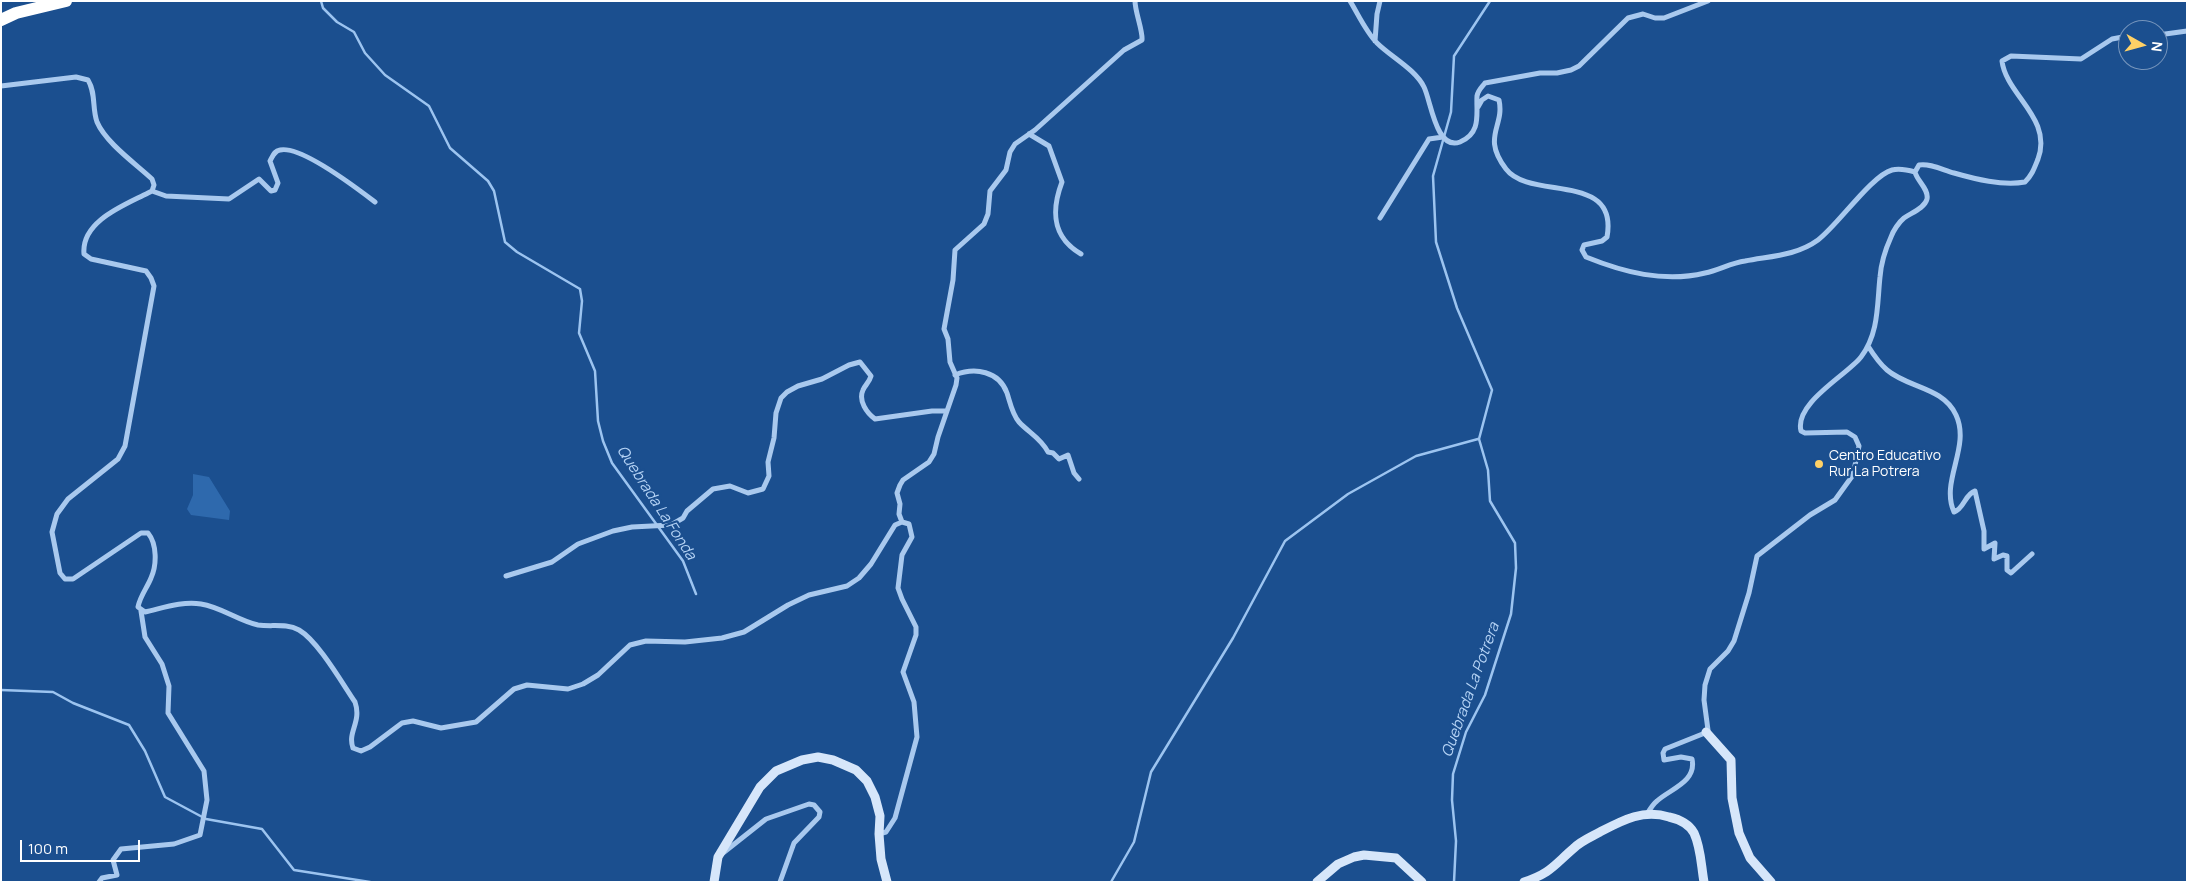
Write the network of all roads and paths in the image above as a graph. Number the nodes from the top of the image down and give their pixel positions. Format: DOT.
graph roads {
  1 [pos="66,1"];
  2 [pos="1135,1"];
  3 [pos="1350,1"];
  4 [pos="1380,1"];
  5 [pos="1708,1"];
  6 [pos="1,20"];
  7 [pos="2187,31"];
  8 [pos="2168,34"];
  9 [pos="2118,38"];
  10 [pos="1375,42"];
  11 [pos="1,86"];
  12 [pos="1478,107"];
  13 [pos="1029,134"];
  14 [pos="1443,137"];
  15 [pos="1915,172"];
  16 [pos="152,190"];
  17 [pos="375,202"];
  18 [pos="1380,218"];
  19 [pos="1081,254"];
  20 [pos="1868,346"];
  21 [pos="955,375"];
  22 [pos="947,411"];
  23 [pos="1079,478"];
  24 [pos="902,522"];
  25 [pos="2032,554"];
  26 [pos="506,576"];
  27 [pos="141,611"];
  28 [pos="1706,732"];
  29 [pos="1647,814"];
  30 [pos="878,834"];
  31 [pos="718,857"];
  32 [pos="99,882"];
  33 [pos="714,882"];
  34 [pos="780,882"];
  35 [pos="888,882"];
  36 [pos="1317,882"];
  37 [pos="1422,882"];
  38 [pos="1524,882"];
  39 [pos="1704,882"];
  40 [pos="1771,882"];
  1 -- 6 [label="highway"];
  2 -- 13 [label="street"];
  3 -- 10 [label="street"];
  4 -- 10 [label="street"];
  5 -- 12 [label="street"];
  7 -- 8 [label="street"];
  9 -- 15 [label="street"];
  10 -- 14 [label="street"];
  11 -- 16 [label="street"];
  12 -- 14 [label="street"];
  12 -- 15 [label="street"];
  13 -- 19 [label="street"];
  13 -- 21 [label="street"];
  14 -- 18 [label="street"];
  15 -- 20 [label="street"];
  16 -- 17 [label="street"];
  16 -- 27 [label="street"];
  20 -- 25 [label="street"];
  20 -- 28 [label="street"];
  21 -- 22 [label="street"];
  21 -- 23 [label="street"];
  22 -- 24 [label="street"];
  22 -- 26 [label="street"];
  24 -- 27 [label="street"];
  24 -- 30 [label="street"];
  27 -- 32 [label="street"];
  28 -- 29 [label="street"];
  28 -- 40 [label="main road"];
  29 -- 38 [label="main road"];
  29 -- 39 [label="main road"];
  30 -- 31 [label="main road"];
  30 -- 35 [label="main road"];
  31 -- 33 [label="main road"];
  31 -- 34 [label="street"];
  36 -- 37 [label="main road"];
}
